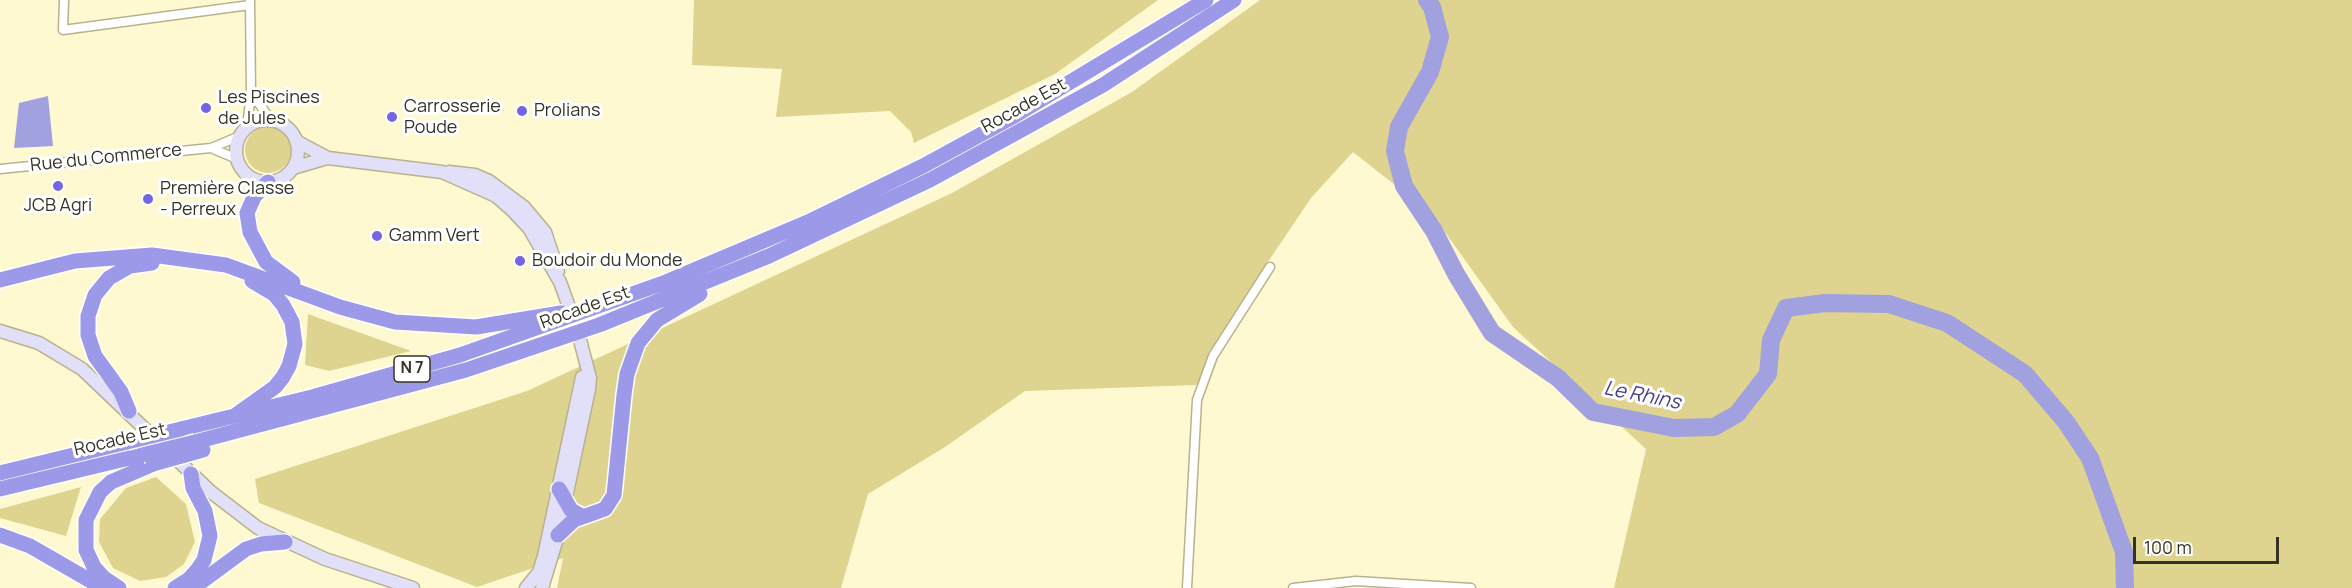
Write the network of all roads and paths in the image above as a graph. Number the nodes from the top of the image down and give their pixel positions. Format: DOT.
graph roads {
  1 [pos="64,0"];
  2 [pos="1206,0"];
  3 [pos="1234,0"];
  4 [pos="250,3"];
  5 [pos="251,93"];
  6 [pos="271,120"];
  7 [pos="243,132"];
  8 [pos="296,141"];
  9 [pos="211,147"];
  10 [pos="328,158"];
  11 [pos="237,159"];
  12 [pos="293,168"];
  13 [pos="0,169"];
  14 [pos="268,182"];
  15 [pos="769,256"];
  16 [pos="1270,267"];
  17 [pos="0,280"];
  18 [pos="308,296"];
  19 [pos="568,304"];
  20 [pos="588,312"];
  21 [pos="0,330"];
  22 [pos="580,340"];
  23 [pos="585,365"];
  24 [pos="129,411"];
  25 [pos="234,417"];
  26 [pos="148,460"];
  27 [pos="0,473"];
  28 [pos="191,474"];
  29 [pos="0,489"];
  30 [pos="559,489"];
  31 [pos="565,503"];
  32 [pos="582,516"];
  33 [pos="0,535"];
  34 [pos="558,535"];
  35 [pos="285,542"];
  36 [pos="103,588"];
  37 [pos="119,588"];
  38 [pos="175,588"];
  39 [pos="194,588"];
  40 [pos="413,588"];
  41 [pos="526,588"];
  42 [pos="542,588"];
  43 [pos="1187,588"];
  44 [pos="1293,588"];
  45 [pos="1471,588"];
  1 -- 4 [label="street"];
  2 -- 20 [label="highway, Rocade Est"];
  3 -- 15 [label="highway, Rocade Est"];
  4 -- 5 [label="street"];
  5 -- 6 [label="street"];
  5 -- 7 [label="street"];
  6 -- 7 [label="street"];
  6 -- 8 [label="street"];
  7 -- 9 [label="street, Rue du Commerce"];
  7 -- 11 [label="street"];
  8 -- 10 [label="street"];
  8 -- 12 [label="street"];
  9 -- 11 [label="street"];
  9 -- 13 [label="street, Rue du Commerce"];
  10 -- 12 [label="street"];
  10 -- 19 [label="street"];
  11 -- 14 [label="street"];
  12 -- 14 [label="street"];
  14 -- 18 [label="highway"];
  15 -- 26 [label="highway, Rocade Est, bridge"];
  15 -- 32 [label="highway"];
  16 -- 43 [label="street"];
  17 -- 18 [label="highway"];
  18 -- 20 [label="highway"];
  20 -- 25 [label="highway, Rocade Est / N 7"];
  21 -- 24 [label="street"];
  22 -- 23 [label="street"];
  23 -- 30 [label="street"];
  23 -- 31 [label="street"];
  24 -- 25 [label="highway"];
  24 -- 28 [label="street"];
  25 -- 27 [label="highway, Rocade Est / N 7, bridge"];
  26 -- 29 [label="highway, Rocade Est"];
  26 -- 37 [label="highway"];
  28 -- 35 [label="street"];
  28 -- 38 [label="highway"];
  30 -- 31 [label="highway"];
  30 -- 41 [label="street"];
  31 -- 32 [label="highway"];
  31 -- 34 [label="street"];
  32 -- 34 [label="highway"];
  33 -- 36 [label="highway"];
  34 -- 42 [label="street"];
  35 -- 39 [label="highway"];
  35 -- 40 [label="street"];
  44 -- 45 [label="street"];
}
